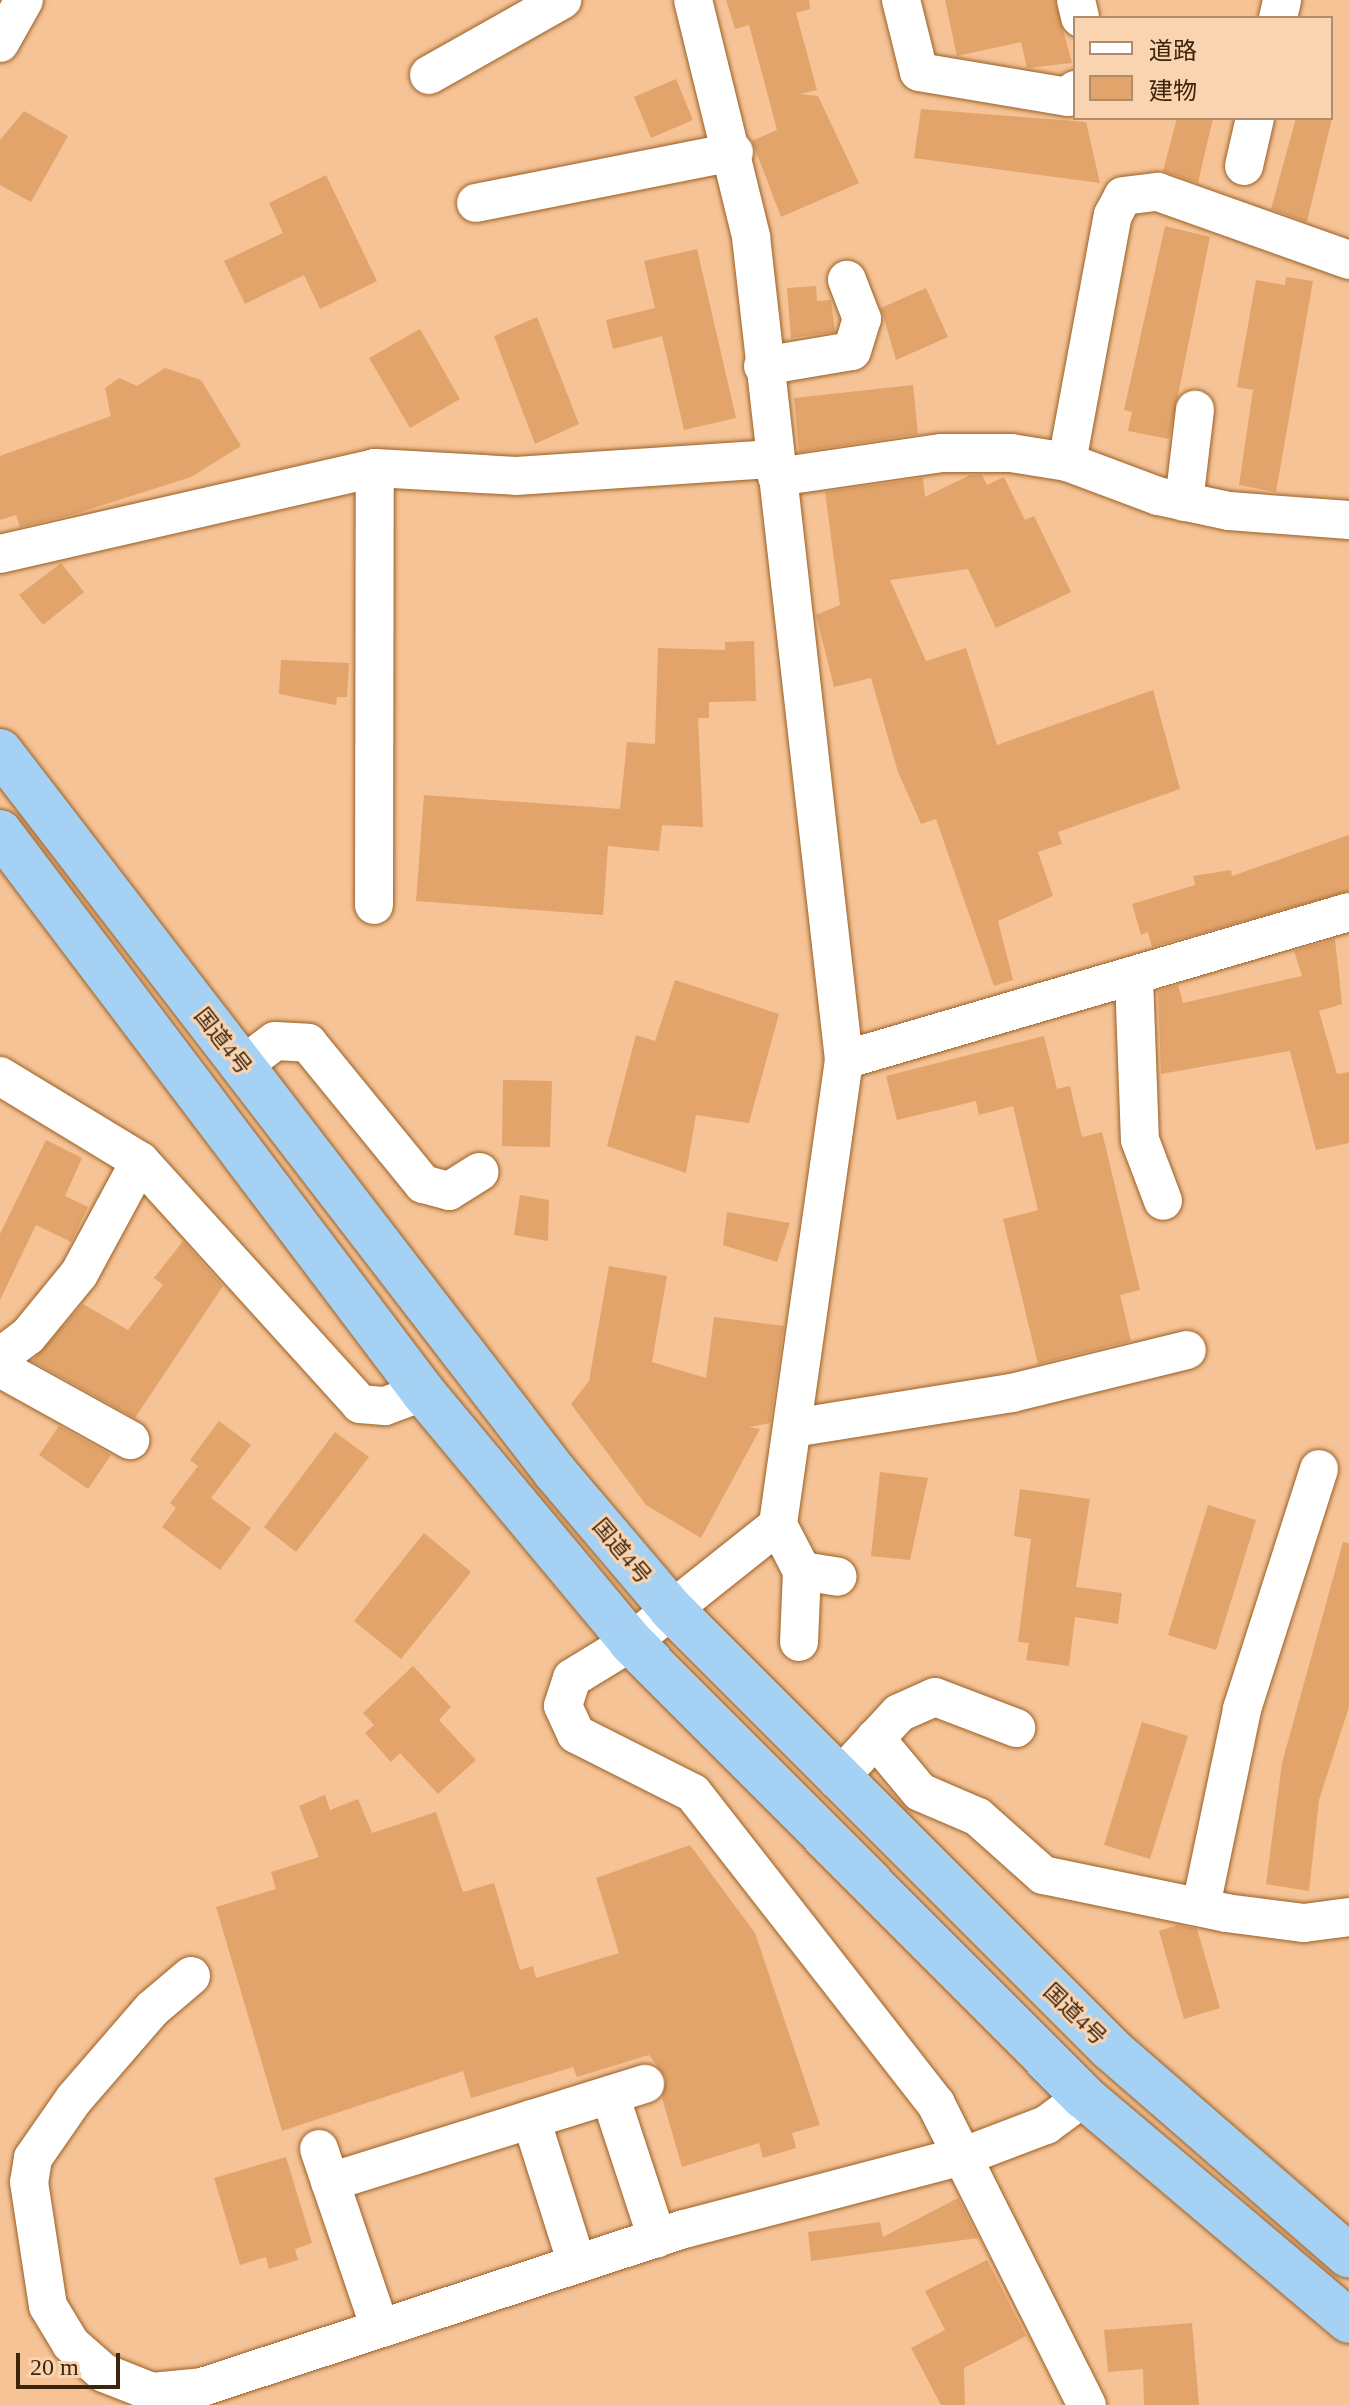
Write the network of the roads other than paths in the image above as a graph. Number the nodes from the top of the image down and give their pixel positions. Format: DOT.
graph roads {
  1 [pos="24,0"];
  2 [pos="562,0"];
  3 [pos="693,0"];
  4 [pos="901,0"];
  5 [pos="0,43"];
  6 [pos="429,75"];
  7 [pos="1073,92"];
  8 [pos="1255,120"];
  9 [pos="734,152"];
  10 [pos="1244,166"];
  11 [pos="476,203"];
  12 [pos="1345,248"];
  13 [pos="847,280"];
  14 [pos="763,366"];
  15 [pos="1195,410"];
  16 [pos="1067,462"];
  17 [pos="375,468"];
  18 [pos="775,468"];
  19 [pos="1184,502"];
  20 [pos="1349,520"];
  21 [pos="0,554"];
  22 [pos="0,751"];
  23 [pos="0,832"];
  24 [pos="374,905"];
  25 [pos="1349,912"];
  26 [pos="1134,978"];
  27 [pos="844,1060"];
  28 [pos="242,1066"];
  29 [pos="0,1076"];
  30 [pos="140,1161"];
  31 [pos="480,1172"];
  32 [pos="1163,1201"];
  33 [pos="1187,1350"];
  34 [pos="0,1357"];
  35 [pos="0,1368"];
  36 [pos="423,1392"];
  37 [pos="793,1428"];
  38 [pos="130,1440"];
  39 [pos="1319,1469"];
  40 [pos="778,1525"];
  41 [pos="671,1609"];
  42 [pos="631,1642"];
  43 [pos="799,1642"];
  44 [pos="1016,1728"];
  45 [pos="875,1738"];
  46 [pos="837,1780"];
  47 [pos="1201,1906"];
  48 [pos="1349,1917"];
  49 [pos="191,1976"];
  50 [pos="1084,2097"];
  51 [pos="531,2119"];
  52 [pos="967,2155"];
  53 [pos="657,2238"];
  54 [pos="1349,2256"];
  55 [pos="577,2264"];
  56 [pos="1349,2321"];
  57 [pos="380,2328"];
  58 [pos="1087,2405"];
  1 -- 5 [label="street"];
  2 -- 6 [label="street"];
  3 -- 9 [label="street"];
  4 -- 7 [label="street"];
  8 -- 10 [label="street"];
  9 -- 11 [label="street"];
  9 -- 14 [label="street"];
  12 -- 16 [label="street"];
  13 -- 14 [label="street"];
  14 -- 18 [label="street"];
  15 -- 19 [label="street"];
  16 -- 18 [label="street"];
  16 -- 19 [label="street"];
  17 -- 18 [label="street"];
  17 -- 21 [label="street"];
  17 -- 24 [label="street"];
  18 -- 27 [label="street"];
  19 -- 20 [label="street"];
  22 -- 28 [label="highway, 国道4号"];
  23 -- 36 [label="highway"];
  25 -- 26 [label="street"];
  26 -- 27 [label="street"];
  26 -- 32 [label="street"];
  27 -- 37 [label="street"];
  28 -- 31 [label="street"];
  28 -- 41 [label="highway, 国道4号"];
  29 -- 30 [label="street"];
  30 -- 34 [label="street"];
  30 -- 36 [label="street"];
  33 -- 37 [label="street"];
  35 -- 38 [label="street"];
  36 -- 42 [label="highway"];
  37 -- 40 [label="street"];
  39 -- 47 [label="street"];
  40 -- 41 [label="street"];
  40 -- 43 [label="street"];
  41 -- 42 [label="street"];
  41 -- 46 [label="highway, 国道4号"];
  42 -- 50 [label="highway"];
  42 -- 52 [label="street"];
  44 -- 45 [label="street"];
  45 -- 46 [label="street"];
  45 -- 47 [label="street"];
  46 -- 54 [label="highway, 国道4号"];
  47 -- 48 [label="street"];
  49 -- 57 [label="street"];
  50 -- 52 [label="street"];
  50 -- 56 [label="highway"];
  51 -- 53 [label="street"];
  51 -- 55 [label="street"];
  51 -- 57 [label="street"];
  52 -- 53 [label="street"];
  52 -- 58 [label="street"];
  53 -- 55 [label="street"];
  55 -- 57 [label="street"];
}
